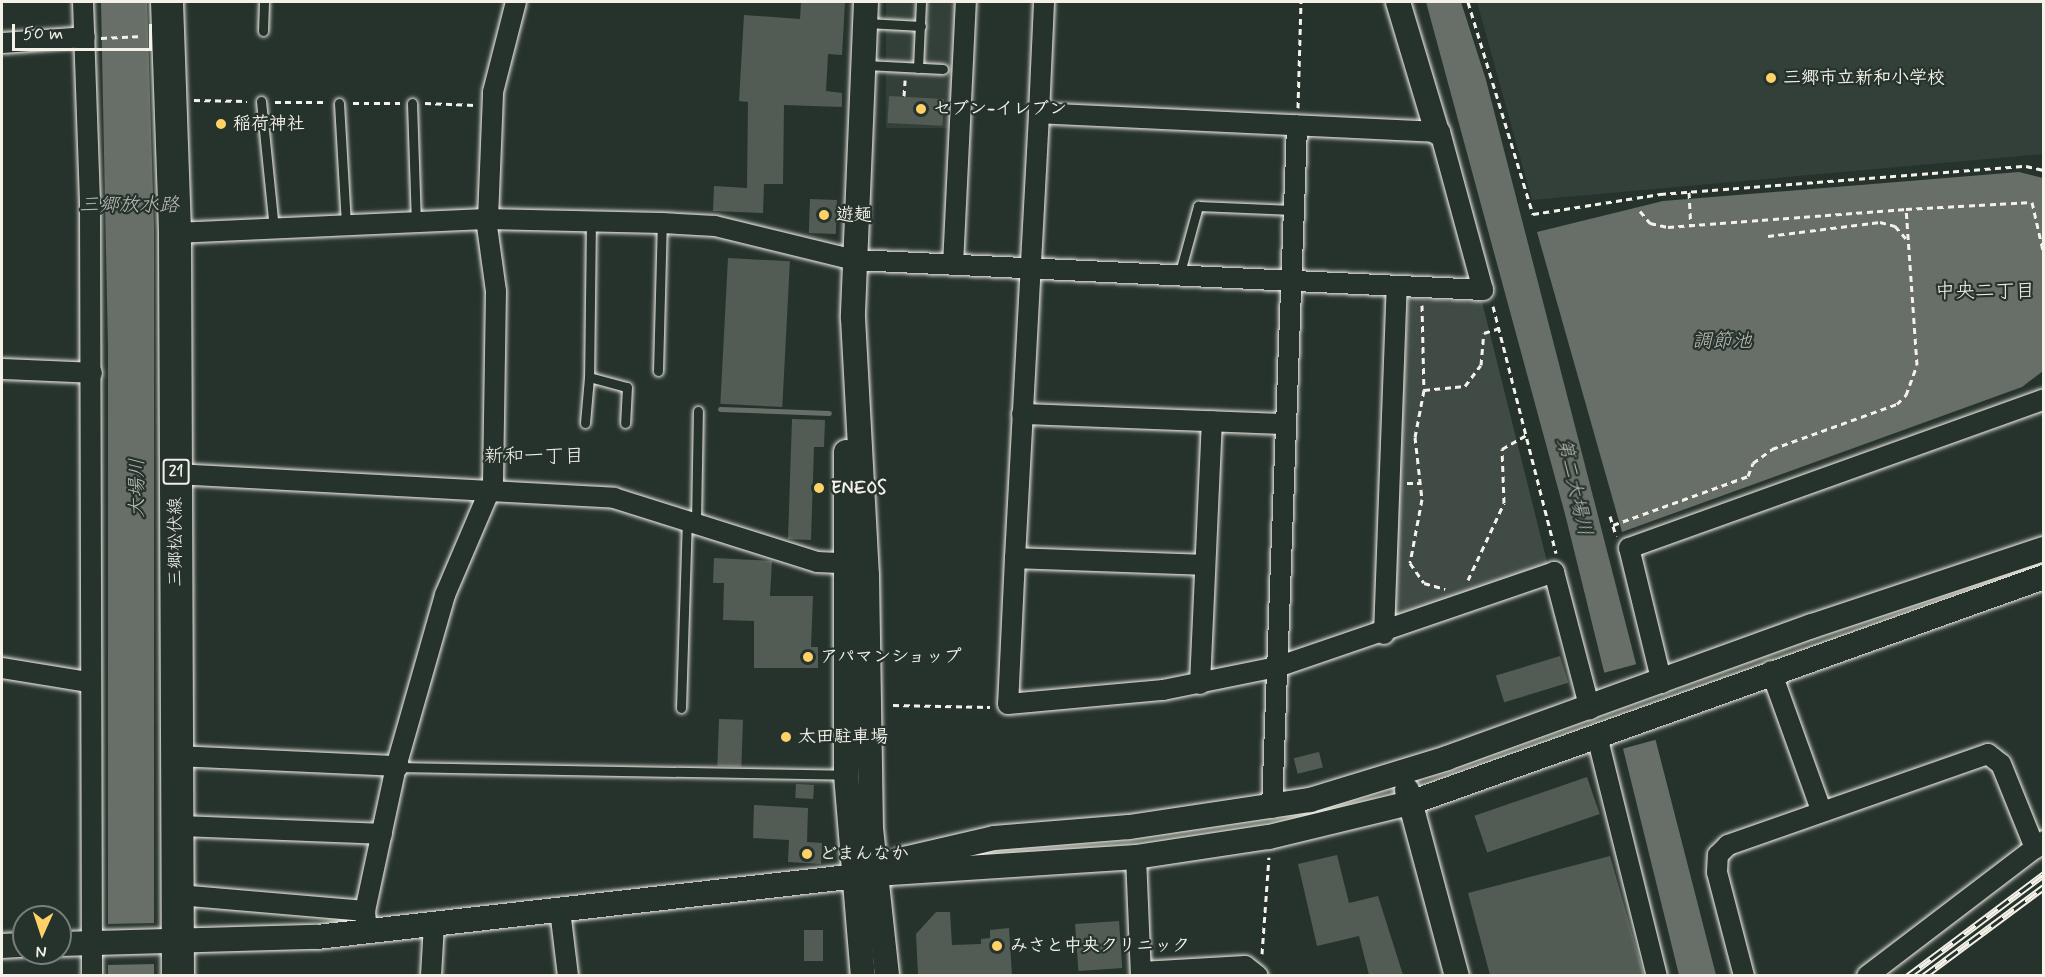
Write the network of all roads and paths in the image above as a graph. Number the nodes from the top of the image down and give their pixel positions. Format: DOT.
graph roads {
  1 [pos="83,2"];
  2 [pos="167,2"];
  3 [pos="264,2"];
  4 [pos="516,2"];
  5 [pos="921,2"];
  6 [pos="966,2"];
  7 [pos="1044,2"];
  8 [pos="1301,2"];
  9 [pos="1398,2"];
  10 [pos="1468,2"];
  11 [pos="865,12"];
  12 [pos="921,26"];
  13 [pos="263,31"];
  14 [pos="154,36"];
  15 [pos="88,38"];
  16 [pos="2,43"];
  17 [pos="863,65"];
  18 [pos="918,68"];
  19 [pos="943,69"];
  20 [pos="261,102"];
  21 [pos="339,102"];
  22 [pos="412,103"];
  23 [pos="1039,113"];
  24 [pos="1297,125"];
  25 [pos="1437,132"];
  26 [pos="2043,170"];
  27 [pos="1689,192"];
  28 [pos="1906,209"];
  29 [pos="1293,210"];
  30 [pos="1640,211"];
  31 [pos="487,219"];
  32 [pos="591,220"];
  33 [pos="2041,220"];
  34 [pos="416,222"];
  35 [pos="662,223"];
  36 [pos="346,225"];
  37 [pos="1691,225"];
  38 [pos="274,228"];
  39 [pos="175,233"];
  40 [pos="1768,236"];
  41 [pos="1908,245"];
  42 [pos="2043,255"];
  43 [pos="855,260"];
  44 [pos="953,265"];
  45 [pos="1028,269"];
  46 [pos="1179,276"];
  47 [pos="1290,281"];
  48 [pos="1397,286"];
  49 [pos="1483,290"];
  50 [pos="1499,328"];
  51 [pos="2,369"];
  52 [pos="658,372"];
  53 [pos="92,373"];
  54 [pos="589,377"];
  55 [pos="1424,390"];
  56 [pos="2043,399"];
  57 [pos="698,411"];
  58 [pos="1022,414"];
  59 [pos="1212,421"];
  60 [pos="585,423"];
  61 [pos="625,423"];
  62 [pos="1285,424"];
  63 [pos="1526,435"];
  64 [pos="176,474"];
  65 [pos="491,492"];
  66 [pos="691,520"];
  67 [pos="1613,525"];
  68 [pos="2043,549"];
  69 [pos="1015,558"];
  70 [pos="856,564"];
  71 [pos="1205,565"];
  72 [pos="1554,572"];
  73 [pos="2043,577"];
  74 [pos="1464,583"];
  75 [pos="1458,586"];
  76 [pos="1384,634"];
  77 [pos="1277,667"];
  78 [pos="2,668"];
  79 [pos="1771,671"];
  80 [pos="88,682"];
  81 [pos="1200,684"];
  82 [pos="1658,685"];
  83 [pos="1008,704"];
  84 [pos="893,705"];
  85 [pos="681,708"];
  86 [pos="1594,708"];
  87 [pos="1601,734"];
  88 [pos="176,756"];
  89 [pos="398,766"];
  90 [pos="1402,773"];
  91 [pos="846,776"];
  92 [pos="1410,804"];
  93 [pos="1272,808"];
  94 [pos="1821,810"];
  95 [pos="178,826"];
  96 [pos="382,834"];
  97 [pos="2039,845"];
  98 [pos="1269,856"];
  99 [pos="1136,857"];
  100 [pos="875,873"];
  101 [pos="851,876"];
  102 [pos="190,897"];
  103 [pos="560,910"];
  104 [pos="366,921"];
  105 [pos="434,924"];
  106 [pos="171,943"];
  107 [pos="72,944"];
  108 [pos="96,944"];
  109 [pos="1260,969"];
  110 [pos="1141,974"];
  111 [pos="92,975"];
  112 [pos="178,975"];
  113 [pos="431,975"];
  114 [pos="568,975"];
  115 [pos="864,975"];
  116 [pos="887,975"];
  117 [pos="1457,975"];
  118 [pos="1657,975"];
  119 [pos="1744,975"];
  120 [pos="1867,975"];
  1 -- 15 [label="street"];
  2 -- 39 [label="main road, 三郷松伏線 / 21"];
  3 -- 13 [label="lane"];
  4 -- 31 [label="street"];
  5 -- 12 [label="lane"];
  6 -- 44 [label="street"];
  7 -- 23 [label="street"];
  8 -- 24 [label="path"];
  9 -- 25 [label="street"];
  10 -- 27 [label="path"];
  11 -- 12 [label="lane"];
  11 -- 17 [label="street"];
  12 -- 18 [label="lane"];
  14 -- 15 [label="path"];
  15 -- 16 [label="street"];
  15 -- 53 [label="street"];
  17 -- 18 [label="lane"];
  17 -- 43 [label="street"];
  18 -- 19 [label="lane"];
  20 -- 38 [label="lane"];
  21 -- 36 [label="lane"];
  22 -- 34 [label="lane"];
  23 -- 24 [label="street"];
  23 -- 45 [label="street"];
  24 -- 25 [label="street"];
  24 -- 29 [label="street"];
  25 -- 49 [label="street"];
  26 -- 27 [label="path"];
  27 -- 37 [label="path"];
  28 -- 33 [label="path"];
  28 -- 37 [label="path"];
  28 -- 41 [label="path"];
  29 -- 46 [label="lane"];
  29 -- 47 [label="street"];
  30 -- 37 [label="path"];
  31 -- 32 [label="street"];
  31 -- 34 [label="street"];
  31 -- 65 [label="street"];
  32 -- 35 [label="street"];
  32 -- 54 [label="lane"];
  33 -- 42 [label="path"];
  34 -- 36 [label="street"];
  35 -- 43 [label="street"];
  35 -- 52 [label="lane"];
  36 -- 38 [label="street"];
  38 -- 39 [label="street"];
  39 -- 64 [label="main road, 三郷松伏線 / 21"];
  40 -- 41 [label="path"];
  41 -- 67 [label="path"];
  43 -- 44 [label="street"];
  43 -- 70 [label="street"];
  44 -- 45 [label="street"];
  45 -- 46 [label="street"];
  45 -- 58 [label="street"];
  46 -- 47 [label="street"];
  47 -- 48 [label="street"];
  47 -- 62 [label="street"];
  48 -- 49 [label="street"];
  48 -- 55 [label="path"];
  48 -- 76 [label="street"];
  49 -- 50 [label="path"];
  50 -- 55 [label="path"];
  50 -- 63 [label="path"];
  51 -- 53 [label="street"];
  53 -- 80 [label="street"];
  54 -- 60 [label="lane"];
  54 -- 61 [label="lane"];
  55 -- 75 [label="path"];
  56 -- 82 [label="street"];
  57 -- 66 [label="lane"];
  58 -- 59 [label="street"];
  58 -- 69 [label="street"];
  59 -- 62 [label="street"];
  59 -- 71 [label="street"];
  62 -- 77 [label="street"];
  63 -- 72 [label="path"];
  63 -- 74 [label="path"];
  64 -- 65 [label="street"];
  64 -- 88 [label="main road, 三郷松伏線 / 21"];
  65 -- 66 [label="street"];
  65 -- 89 [label="street"];
  66 -- 70 [label="street"];
  66 -- 85 [label="lane"];
  68 -- 82 [label="street"];
  69 -- 71 [label="street"];
  69 -- 83 [label="street"];
  70 -- 91 [label="street"];
  70 -- 100 [label="street"];
  71 -- 81 [label="street"];
  72 -- 76 [label="street"];
  72 -- 86 [label="street"];
  73 -- 79 [label="street"];
  76 -- 77 [label="street"];
  77 -- 81 [label="street"];
  77 -- 93 [label="street"];
  78 -- 80 [label="street"];
  79 -- 87 [label="street"];
  79 -- 94 [label="street"];
  80 -- 108 [label="street"];
  81 -- 83 [label="street"];
  82 -- 86 [label="street"];
  83 -- 84 [label="path"];
  86 -- 90 [label="street"];
  87 -- 92 [label="street"];
  87 -- 118 [label="street"];
  88 -- 89 [label="street"];
  88 -- 95 [label="main road, 三郷松伏線 / 21"];
  89 -- 91 [label="lane"];
  89 -- 96 [label="street"];
  90 -- 92 [label="street"];
  90 -- 93 [label="street"];
  91 -- 101 [label="street"];
  92 -- 99 [label="street"];
  92 -- 117 [label="street"];
  93 -- 100 [label="street"];
  94 -- 97 [label="street"];
  94 -- 119 [label="street"];
  95 -- 96 [label="street"];
  95 -- 106 [label="main road, 三郷松伏線 / 21"];
  96 -- 104 [label="street"];
  97 -- 120 [label="street"];
  98 -- 109 [label="path"];
  99 -- 100 [label="street"];
  99 -- 110 [label="street"];
  100 -- 101 [label="street"];
  100 -- 116 [label="street"];
  101 -- 103 [label="street"];
  101 -- 115 [label="street"];
  102 -- 104 [label="street"];
  103 -- 105 [label="street"];
  103 -- 114 [label="street"];
  104 -- 105 [label="street"];
  104 -- 106 [label="street"];
  105 -- 113 [label="street"];
  106 -- 108 [label="street"];
  106 -- 112 [label="main road, 三郷松伏線 / 21"];
  107 -- 108 [label="street"];
  108 -- 111 [label="street"];
  109 -- 110 [label="street"];
}
